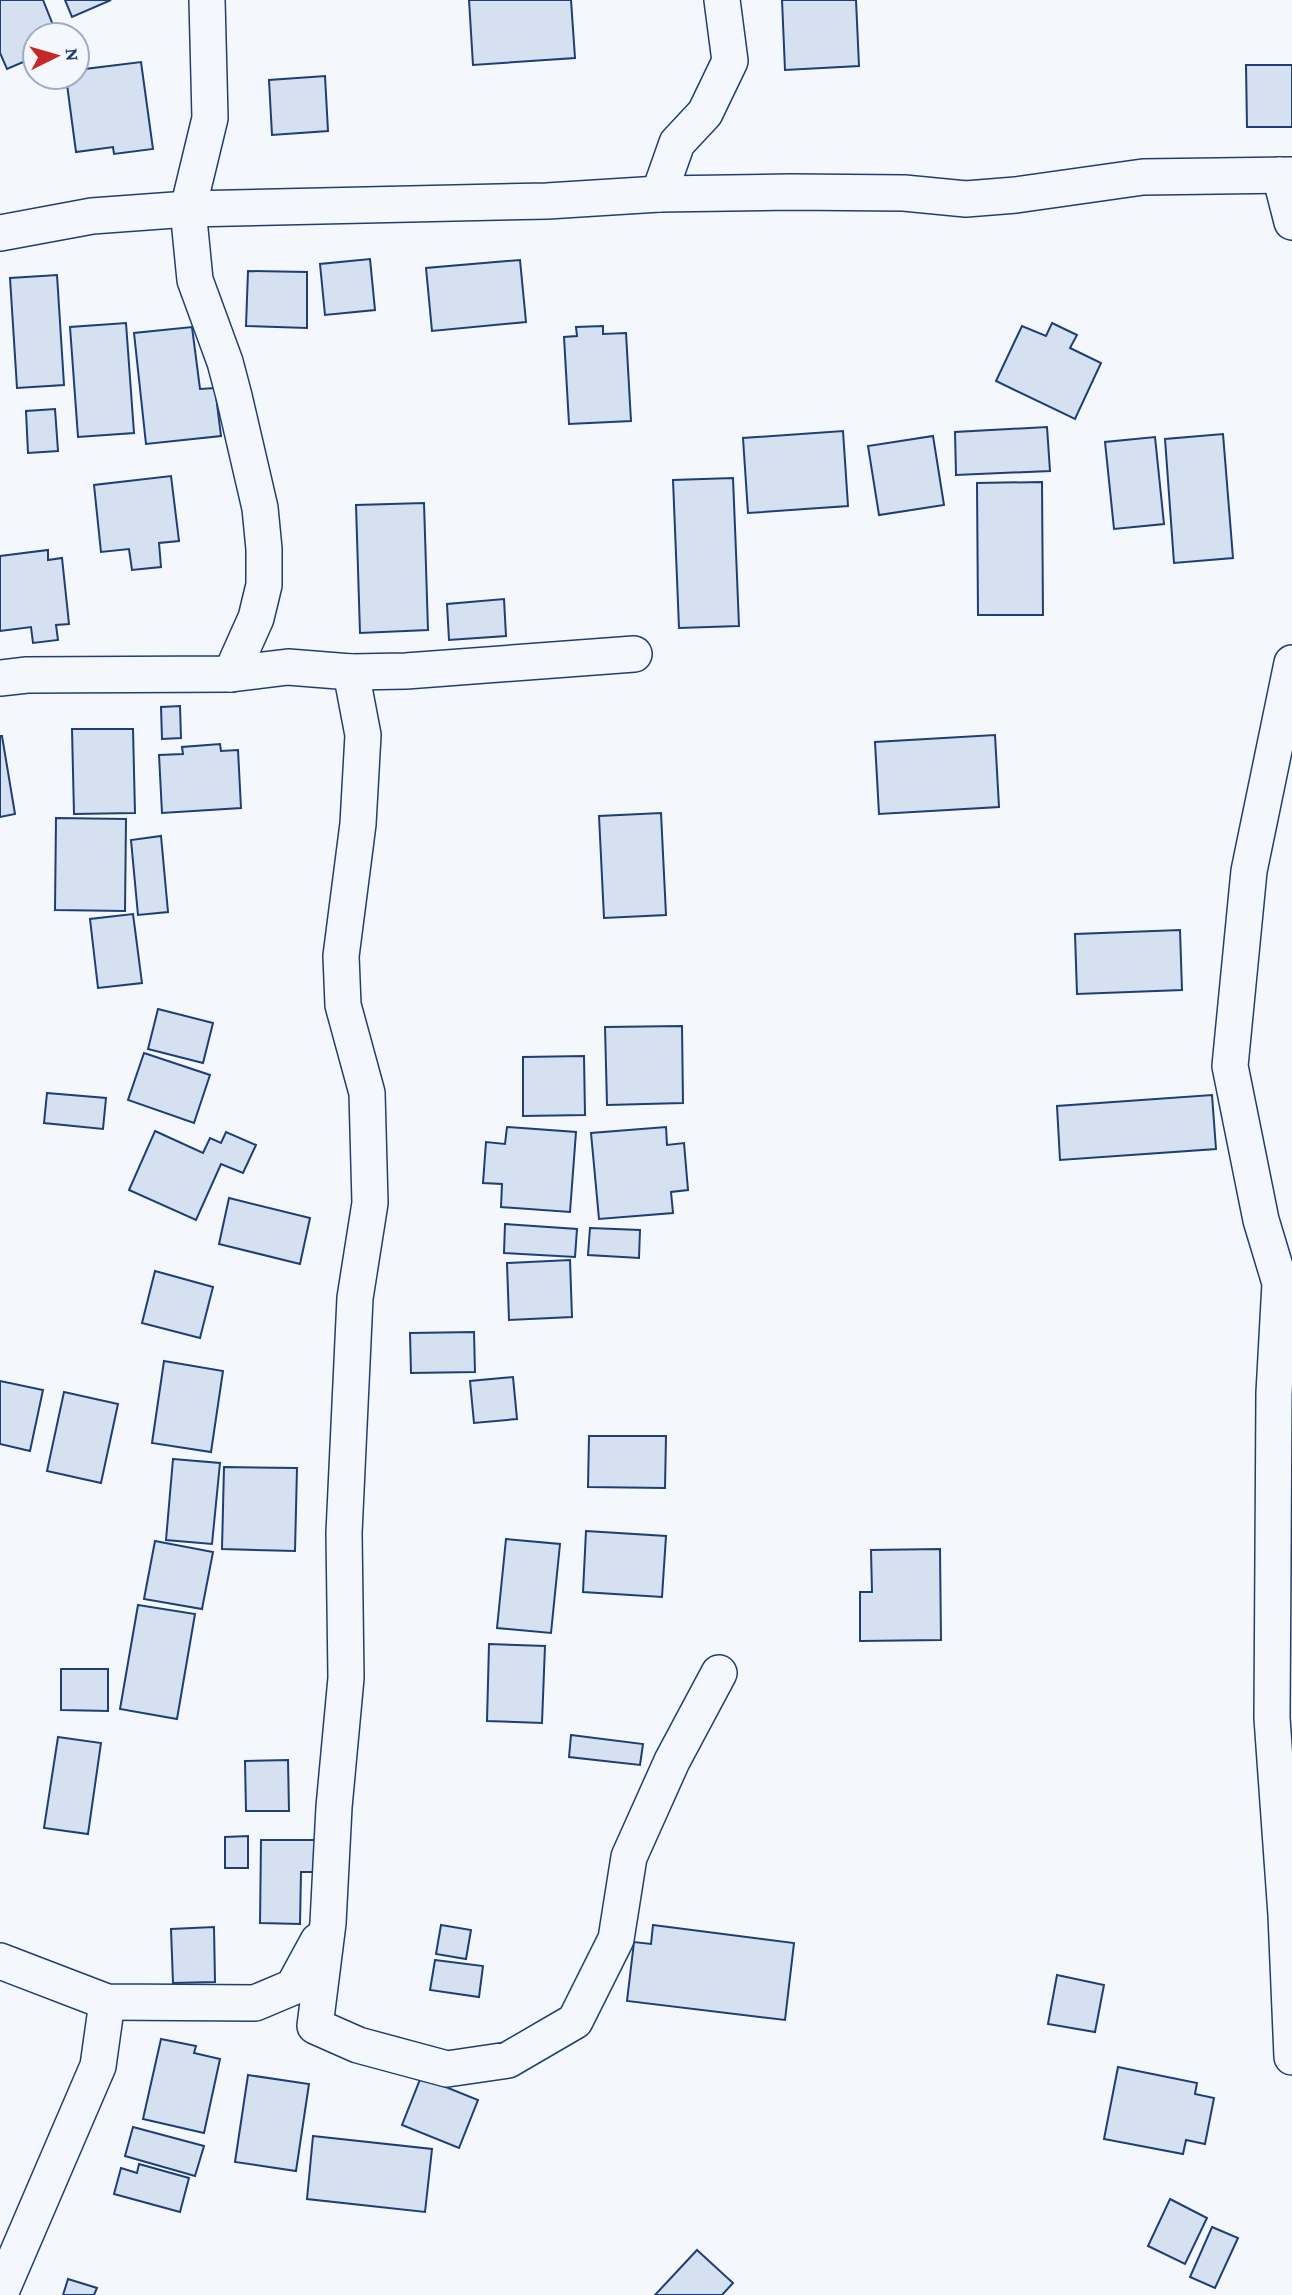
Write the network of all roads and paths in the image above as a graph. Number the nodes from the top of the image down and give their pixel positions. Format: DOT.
graph roads {
  1 [pos="207,0"];
  2 [pos="722,0"];
  3 [pos="1286,175"];
  4 [pos="659,194"];
  5 [pos="188,209"];
  6 [pos="1292,222"];
  7 [pos="0,233"];
  8 [pos="634,654"];
  9 [pos="1292,663"];
  10 [pos="351,672"];
  11 [pos="231,674"];
  12 [pos="0,678"];
  13 [pos="719,1673"];
  14 [pos="328,1923"];
  15 [pos="0,1961"];
  16 [pos="107,2002"];
  17 [pos="1292,2057"];
  18 [pos="0,2294"];
  1 -- 5 [label="street"];
  2 -- 4 [label="street"];
  3 -- 4 [label="street"];
  3 -- 6 [label="street"];
  4 -- 5 [label="street"];
  5 -- 7 [label="street"];
  5 -- 11 [label="street"];
  8 -- 10 [label="street"];
  9 -- 17 [label="street"];
  10 -- 11 [label="street"];
  10 -- 14 [label="street"];
  11 -- 12 [label="street"];
  13 -- 14 [label="street"];
  14 -- 16 [label="street"];
  15 -- 16 [label="street"];
  16 -- 18 [label="street"];
}
